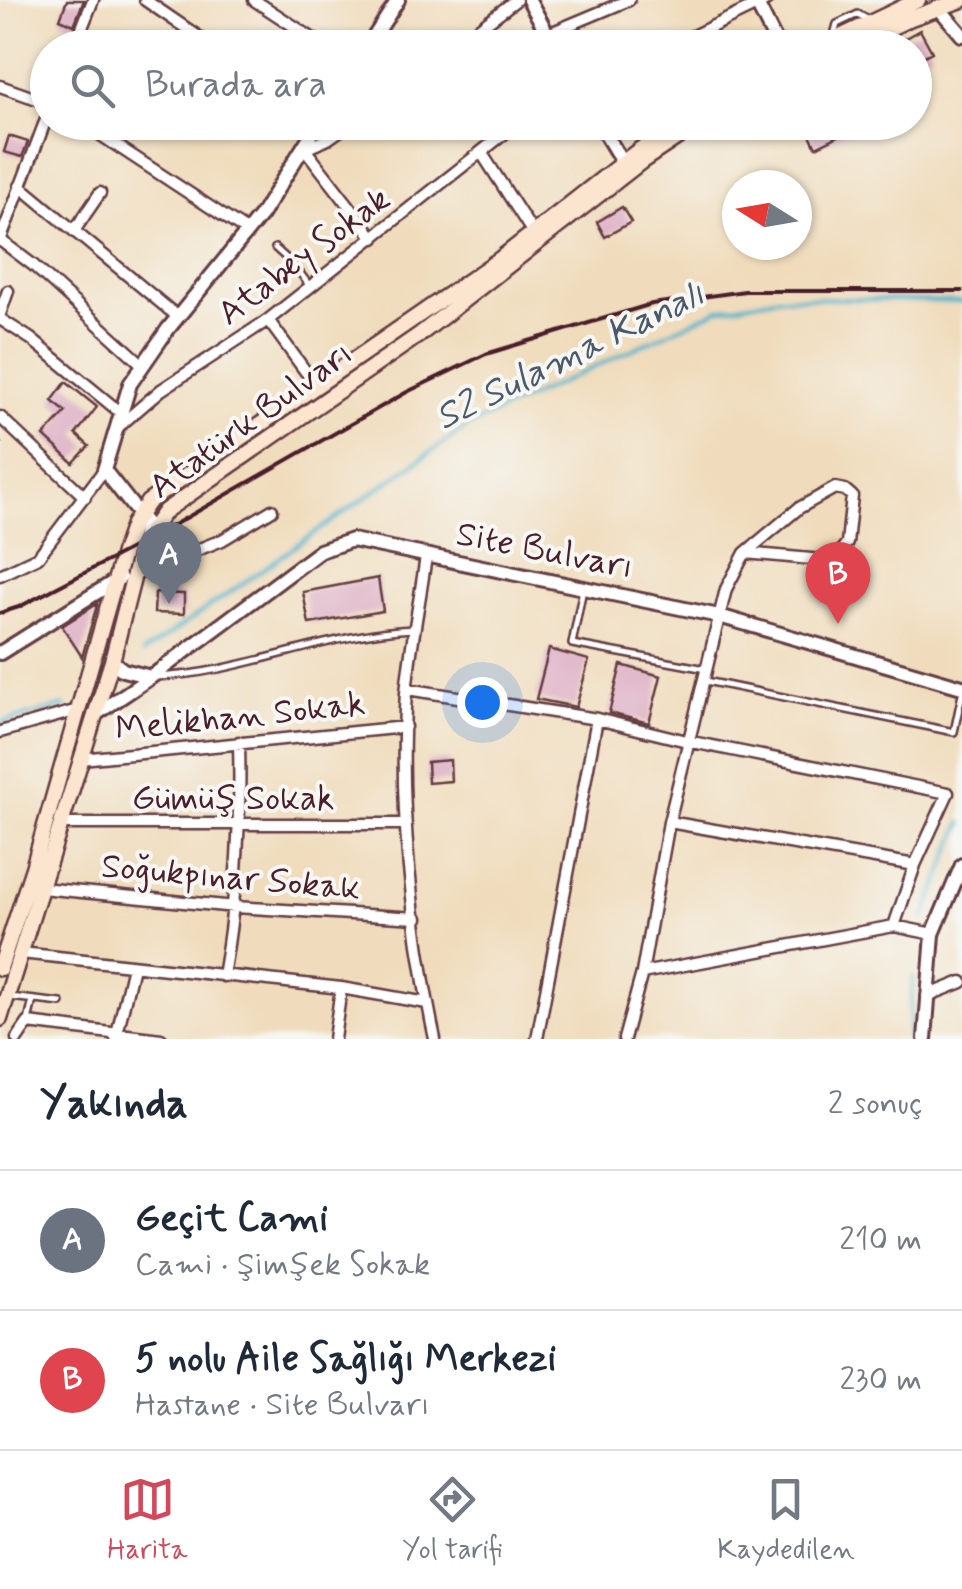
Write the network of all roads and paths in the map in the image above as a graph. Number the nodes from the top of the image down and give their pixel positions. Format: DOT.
graph roads {
  1 [pos="93,0"];
  2 [pos="145,0"];
  3 [pos="254,0"];
  4 [pos="398,0"];
  5 [pos="516,0"];
  6 [pos="528,0"];
  7 [pos="629,0"];
  8 [pos="918,0"];
  9 [pos="962,0"];
  10 [pos="760,2"];
  11 [pos="936,4"];
  12 [pos="81,30"];
  13 [pos="189,30"];
  14 [pos="300,30"];
  15 [pos="379,30"];
  16 [pos="477,30"];
  17 [pos="546,30"];
  18 [pos="573,30"];
  19 [pos="704,30"];
  20 [pos="772,30"];
  21 [pos="855,30"];
  22 [pos="885,30"];
  23 [pos="962,35"];
  24 [pos="0,86"];
  25 [pos="30,97"];
  26 [pos="38,140"];
  27 [pos="110,140"];
  28 [pos="309,140"];
  29 [pos="325,140"];
  30 [pos="497,140"];
  31 [pos="609,140"];
  32 [pos="660,140"];
  33 [pos="670,140"];
  34 [pos="305,148"];
  35 [pos="481,152"];
  36 [pos="626,167"];
  37 [pos="20,186"];
  38 [pos="100,193"];
  39 [pos="74,230"];
  40 [pos="248,232"];
  41 [pos="533,234"];
  42 [pos="374,238"];
  43 [pos="0,241"];
  44 [pos="275,248"];
  45 [pos="310,287"];
  46 [pos="8,291"];
  47 [pos="178,316"];
  48 [pos="0,317"];
  49 [pos="268,320"];
  50 [pos="143,366"];
  51 [pos="306,372"];
  52 [pos="122,413"];
  53 [pos="0,417"];
  54 [pos="116,429"];
  55 [pos="104,470"];
  56 [pos="84,497"];
  57 [pos="272,510"];
  58 [pos="139,514"];
  59 [pos="142,543"];
  60 [pos="746,553"];
  61 [pos="426,556"];
  62 [pos="0,575"];
  63 [pos="123,577"];
  64 [pos="584,586"];
  65 [pos="719,616"];
  66 [pos="416,629"];
  67 [pos="0,653"];
  68 [pos="112,661"];
  69 [pos="704,675"];
  70 [pos="151,678"];
  71 [pos="407,689"];
  72 [pos="962,690"];
  73 [pos="78,710"];
  74 [pos="96,714"];
  75 [pos="597,719"];
  76 [pos="405,727"];
  77 [pos="0,732"];
  78 [pos="687,741"];
  79 [pos="239,742"];
  80 [pos="81,759"];
  81 [pos="668,822"];
  82 [pos="61,824"];
  83 [pos="405,824"];
  84 [pos="240,826"];
  85 [pos="915,864"];
  86 [pos="962,865"];
  87 [pos="41,888"];
  88 [pos="235,907"];
  89 [pos="417,918"];
  90 [pos="894,926"];
  91 [pos="933,934"];
  92 [pos="21,952"];
  93 [pos="132,966"];
  94 [pos="0,968"];
  95 [pos="642,973"];
  96 [pos="223,976"];
  97 [pos="962,982"];
  98 [pos="340,988"];
  99 [pos="927,996"];
  100 [pos="7,997"];
  101 [pos="33,1000"];
  102 [pos="62,1002"];
  103 [pos="427,1003"];
  104 [pos="0,1019"];
  105 [pos="28,1024"];
  106 [pos="116,1036"];
  107 [pos="16,1039"];
  108 [pos="160,1039"];
  109 [pos="334,1039"];
  110 [pos="434,1039"];
  111 [pos="537,1039"];
  112 [pos="624,1039"];
  113 [pos="925,1039"];
  1 -- 12 [label="street"];
  2 -- 13 [label="street"];
  3 -- 14 [label="street"];
  4 -- 15 [label="street"];
  5 -- 16 [label="street"];
  6 -- 17 [label="street"];
  7 -- 18 [label="street"];
  8 -- 21 [label="main road"];
  9 -- 11 [label="main road"];
  10 -- 19 [label="street"];
  10 -- 20 [label="street"];
  11 -- 22 [label="main road"];
  11 -- 23 [label="street"];
  24 -- 25 [label="street"];
  26 -- 37 [label="street"];
  27 -- 40 [label="street"];
  28 -- 34 [label="street"];
  29 -- 34 [label="street"];
  30 -- 35 [label="street, Atabey Sokak"];
  31 -- 36 [label="street"];
  32 -- 36 [label="main road, Atatürk Bulvarı"];
  33 -- 36 [label="main road, Atatürk Bulvarı"];
  34 -- 40 [label="street"];
  34 -- 42 [label="street"];
  35 -- 41 [label="street"];
  35 -- 42 [label="street, Atabey Sokak"];
  36 -- 41 [label="main road, Atatürk Bulvarı"];
  36 -- 59 [label="main road, Atatürk Bulvarı"];
  37 -- 39 [label="street"];
  37 -- 43 [label="street"];
  38 -- 39 [label="street"];
  39 -- 47 [label="street"];
  40 -- 47 [label="street"];
  41 -- 58 [label="main road, Atatürk Bulvarı"];
  42 -- 45 [label="street, Atabey Sokak"];
  43 -- 50 [label="street"];
  44 -- 45 [label="lane"];
  45 -- 49 [label="street, Atabey Sokak"];
  46 -- 48 [label="street"];
  47 -- 50 [label="street"];
  48 -- 52 [label="street"];
  49 -- 51 [label="street"];
  49 -- 54 [label="street, Atabey Sokak"];
  50 -- 52 [label="street"];
  52 -- 54 [label="street"];
  53 -- 56 [label="street"];
  54 -- 55 [label="street"];
  55 -- 56 [label="street"];
  55 -- 58 [label="street"];
  56 -- 62 [label="street"];
  57 -- 63 [label="street"];
  58 -- 59 [label="street"];
  58 -- 63 [label="main road, Atatürk Bulvarı"];
  59 -- 63 [label="main road, Atatürk Bulvarı"];
  60 -- 60 [label="street"];
  60 -- 65 [label="street"];
  61 -- 64 [label="street, Site Bulvarı"];
  61 -- 66 [label="street"];
  61 -- 70 [label="street, Site Bulvarı"];
  63 -- 67 [label="street"];
  63 -- 68 [label="main road, Atatürk Bulvarı"];
  63 -- 73 [label="main road, Atatürk Bulvarı"];
  64 -- 65 [label="street, Site Bulvarı"];
  64 -- 69 [label="lane"];
  65 -- 69 [label="street"];
  65 -- 72 [label="street, Site Bulvarı"];
  66 -- 70 [label="lane"];
  66 -- 71 [label="street"];
  68 -- 70 [label="street"];
  68 -- 74 [label="main road, Atatürk Bulvarı"];
  69 -- 72 [label="lane"];
  69 -- 78 [label="street"];
  70 -- 74 [label="street, Site Bulvarı"];
  71 -- 75 [label="street"];
  71 -- 76 [label="street"];
  73 -- 77 [label="street"];
  73 -- 94 [label="main road, Atatürk Bulvarı"];
  74 -- 80 [label="main road, Atatürk Bulvarı"];
  75 -- 78 [label="street"];
  75 -- 111 [label="street"];
  76 -- 79 [label="street, Melikhan Sokak"];
  76 -- 83 [label="street"];
  78 -- 81 [label="street"];
  78 -- 85 [label="street"];
  79 -- 80 [label="street, Melikhan Sokak"];
  79 -- 84 [label="street"];
  80 -- 82 [label="main road, Atatürk Bulvarı"];
  81 -- 85 [label="street"];
  81 -- 95 [label="street"];
  82 -- 84 [label="street, Gümüş Sokak"];
  82 -- 87 [label="main road, Atatürk Bulvarı"];
  83 -- 84 [label="street, Gümüş Sokak"];
  83 -- 89 [label="street"];
  84 -- 88 [label="street"];
  85 -- 90 [label="street"];
  86 -- 91 [label="street"];
  87 -- 88 [label="street, Soğukpınar Sokak"];
  87 -- 92 [label="main road, Atatürk Bulvarı"];
  88 -- 89 [label="street, Soğukpınar Sokak"];
  88 -- 96 [label="street"];
  89 -- 103 [label="street"];
  90 -- 91 [label="street"];
  90 -- 95 [label="street"];
  91 -- 99 [label="street"];
  92 -- 93 [label="street"];
  92 -- 100 [label="main road, Atatürk Bulvarı"];
  93 -- 96 [label="street"];
  93 -- 106 [label="street"];
  95 -- 112 [label="street"];
  96 -- 98 [label="street"];
  97 -- 99 [label="street"];
  98 -- 103 [label="street"];
  98 -- 109 [label="street"];
  99 -- 113 [label="street"];
  100 -- 101 [label="lane"];
  100 -- 104 [label="main road, Atatürk Bulvarı"];
  101 -- 102 [label="lane"];
  101 -- 105 [label="lane"];
  103 -- 110 [label="street"];
  105 -- 106 [label="street"];
  105 -- 107 [label="street"];
  106 -- 108 [label="street"];
}
